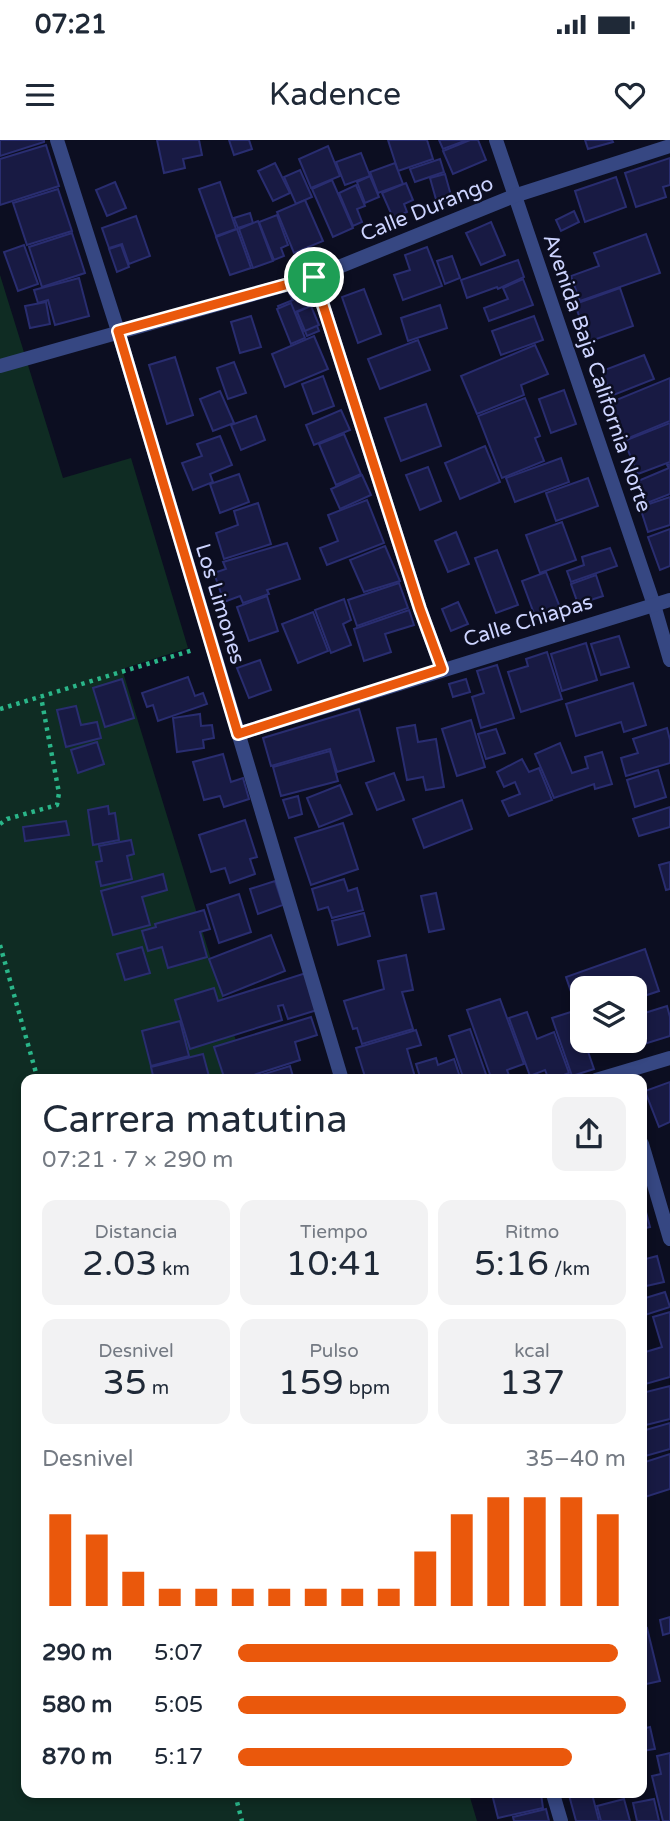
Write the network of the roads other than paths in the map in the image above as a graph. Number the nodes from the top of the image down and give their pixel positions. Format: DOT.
graph roads {
  1 [pos="57,140"];
  2 [pos="496,140"];
  3 [pos="670,146"];
  4 [pos="514,197"];
  5 [pos="314,277"];
  6 [pos="118,331"];
  7 [pos="0,366"];
  8 [pos="670,600"];
  9 [pos="654,605"];
  10 [pos="670,660"];
  11 [pos="442,669"];
  12 [pos="238,734"];
  13 [pos="670,1058"];
  14 [pos="340,1074"];
  15 [pos="625,1074"];
  16 [pos="647,1161"];
  17 [pos="670,1238"];
  18 [pos="554,1798"];
  19 [pos="561,1821"];
  1 -- 6 [label="street, Los Limones"];
  2 -- 4 [label="street, Avenida Baja California Norte"];
  3 -- 4 [label="street, Calle Durango"];
  4 -- 5 [label="street, Calle Durango"];
  4 -- 9 [label="street, Avenida Baja California Norte"];
  5 -- 6 [label="street, Calle Durango"];
  5 -- 11 [label="street"];
  6 -- 7 [label="street, Calle Durango"];
  6 -- 12 [label="street, Los Limones"];
  8 -- 9 [label="street, Calle Chiapas"];
  9 -- 10 [label="street, Avenida Baja California Norte"];
  9 -- 11 [label="street, Calle Chiapas"];
  11 -- 12 [label="street, Calle Chiapas"];
  12 -- 14 [label="street, Los Limones"];
  13 -- 15 [label="street"];
  16 -- 17 [label="street"];
  18 -- 19 [label="street"];
}
